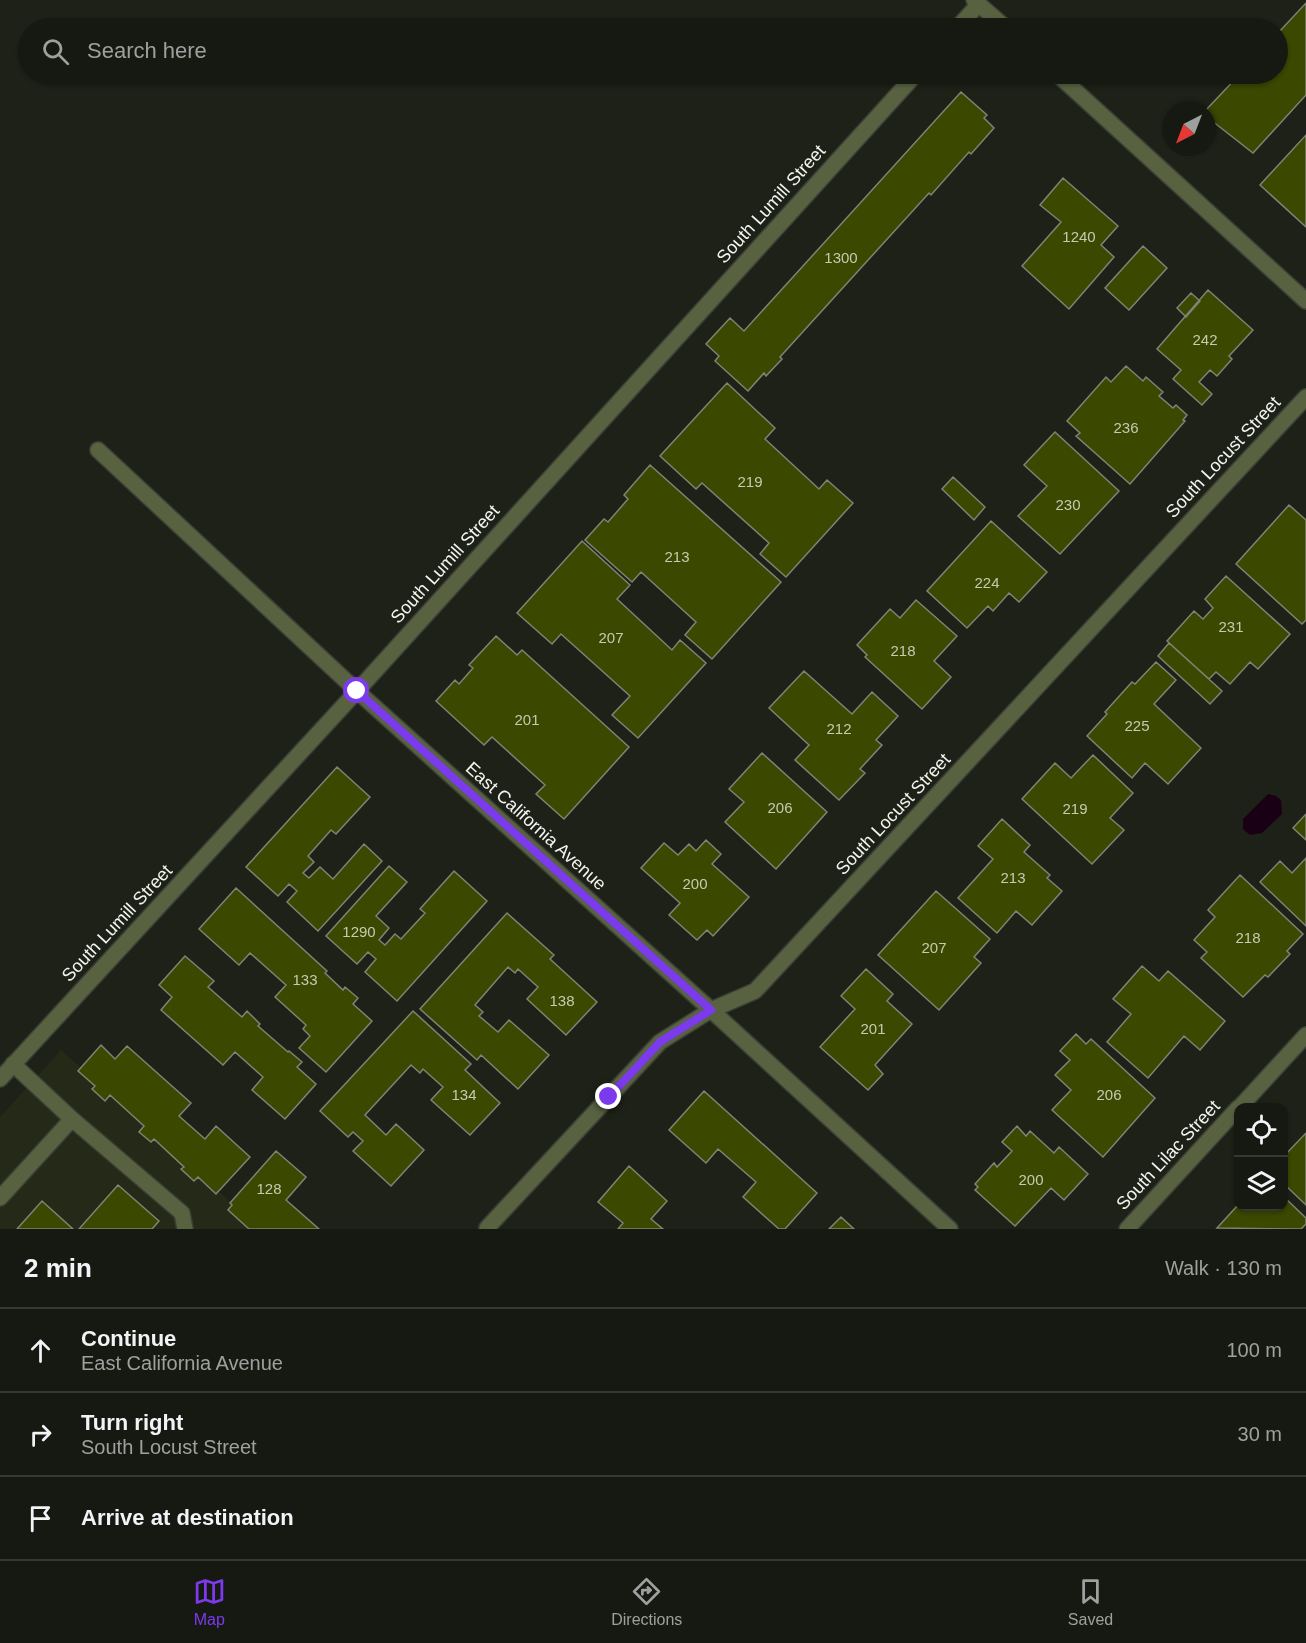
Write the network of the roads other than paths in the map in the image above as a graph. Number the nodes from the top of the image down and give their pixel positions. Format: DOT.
graph roads {
  1 [pos="976,2"];
  2 [pos="964,18"];
  3 [pos="994,18"];
  4 [pos="907,84"];
  5 [pos="1068,84"];
  6 [pos="1306,301"];
  7 [pos="1306,397"];
  8 [pos="98,450"];
  9 [pos="357,691"];
  10 [pos="711,1010"];
  11 [pos="1306,1035"];
  12 [pos="13,1064"];
  13 [pos="0,1078"];
  14 [pos="1244,1103"];
  15 [pos="1234,1113"];
  16 [pos="72,1119"];
  17 [pos="0,1198"];
  18 [pos="487,1228"];
  19 [pos="185,1229"];
  20 [pos="950,1229"];
  21 [pos="1127,1229"];
  1 -- 2 [label="street"];
  1 -- 3 [label="street"];
  4 -- 9 [label="street, South Lumill Street"];
  5 -- 6 [label="street"];
  7 -- 10 [label="street, South Locust Street"];
  8 -- 9 [label="street, East California Avenue"];
  9 -- 10 [label="street, East California Avenue"];
  9 -- 12 [label="street, South Lumill Street"];
  10 -- 18 [label="street, South Locust Street"];
  10 -- 20 [label="street, East California Avenue"];
  11 -- 14 [label="street, South Lilac Street"];
  12 -- 13 [label="street, South Lumill Street"];
  12 -- 16 [label="street"];
  15 -- 21 [label="street, South Lilac Street"];
  16 -- 17 [label="street"];
  16 -- 19 [label="street"];
}
